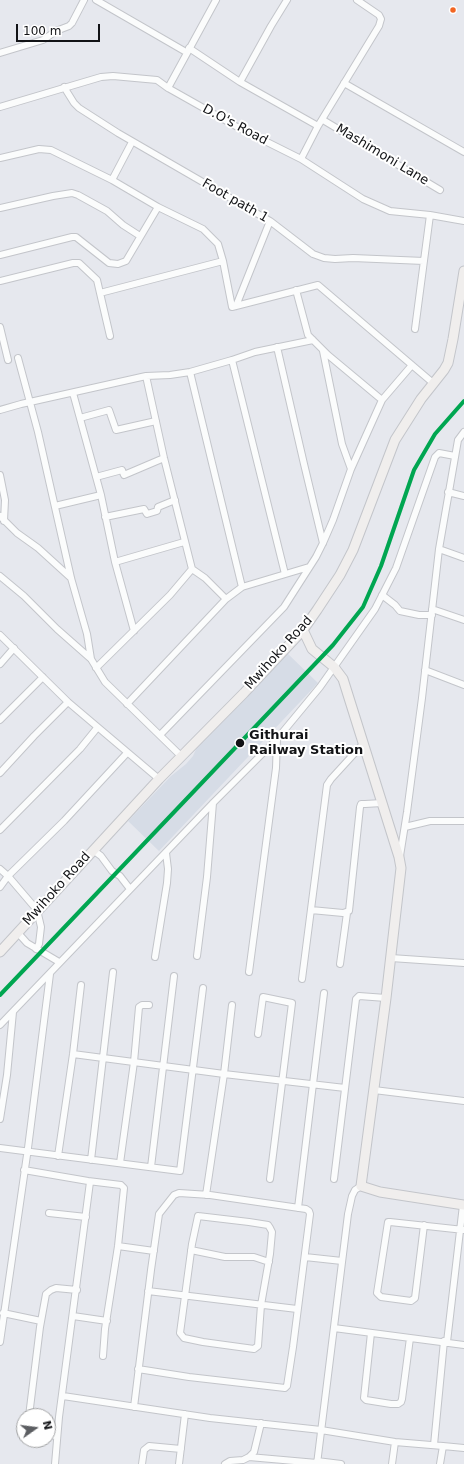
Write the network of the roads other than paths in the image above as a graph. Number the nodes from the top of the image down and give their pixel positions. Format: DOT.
graph roads {
  1 [pos="84,0"];
  2 [pos="96,0"];
  3 [pos="216,0"];
  4 [pos="287,0"];
  5 [pos="357,0"];
  6 [pos="188,50"];
  7 [pos="0,53"];
  8 [pos="240,82"];
  9 [pos="344,83"];
  10 [pos="64,88"];
  11 [pos="168,88"];
  12 [pos="0,107"];
  13 [pos="323,120"];
  14 [pos="318,126"];
  15 [pos="132,142"];
  16 [pos="464,152"];
  17 [pos="0,158"];
  18 [pos="301,159"];
  19 [pos="112,180"];
  20 [pos="440,190"];
  21 [pos="158,206"];
  22 [pos="0,208"];
  23 [pos="430,215"];
  24 [pos="270,221"];
  25 [pos="464,221"];
  26 [pos="140,236"];
  27 [pos="0,255"];
  28 [pos="222,261"];
  29 [pos="424,261"];
  30 [pos="464,271"];
  31 [pos="0,281"];
  32 [pos="463,281"];
  33 [pos="296,290"];
  34 [pos="100,293"];
  35 [pos="236,306"];
  36 [pos="0,327"];
  37 [pos="415,329"];
  38 [pos="110,336"];
  39 [pos="313,340"];
  40 [pos="277,347"];
  41 [pos="323,350"];
  42 [pos="18,358"];
  43 [pos="8,360"];
  44 [pos="232,360"];
  45 [pos="412,365"];
  46 [pos="190,372"];
  47 [pos="146,376"];
  48 [pos="433,383"];
  49 [pos="73,393"];
  50 [pos="382,400"];
  51 [pos="30,403"];
  52 [pos="0,410"];
  53 [pos="80,418"];
  54 [pos="156,421"];
  55 [pos="463,433"];
  56 [pos="455,456"];
  57 [pos="164,458"];
  58 [pos="351,469"];
  59 [pos="0,475"];
  60 [pos="96,477"];
  61 [pos="448,492"];
  62 [pos="100,495"];
  63 [pos="464,496"];
  64 [pos="175,500"];
  65 [pos="55,506"];
  66 [pos="105,517"];
  67 [pos="2,519"];
  68 [pos="184,542"];
  69 [pos="323,543"];
  70 [pos="439,549"];
  71 [pos="464,558"];
  72 [pos="115,562"];
  73 [pos="309,567"];
  74 [pos="192,569"];
  75 [pos="285,574"];
  76 [pos="0,576"];
  77 [pos="71,578"];
  78 [pos="242,587"];
  79 [pos="382,596"];
  80 [pos="226,599"];
  81 [pos="432,612"];
  82 [pos="464,620"];
  83 [pos="303,630"];
  84 [pos="134,631"];
  85 [pos="0,635"];
  86 [pos="14,648"];
  87 [pos="91,659"];
  88 [pos="0,664"];
  89 [pos="334,667"];
  90 [pos="96,668"];
  91 [pos="426,670"];
  92 [pos="43,677"];
  93 [pos="464,685"];
  94 [pos="68,702"];
  95 [pos="127,704"];
  96 [pos="0,720"];
  97 [pos="97,728"];
  98 [pos="160,735"];
  99 [pos="277,739"];
  100 [pos="363,744"];
  101 [pos="127,753"];
  102 [pos="181,756"];
  103 [pos="0,773"];
  104 [pos="159,779"];
  105 [pos="213,803"];
  106 [pos="382,803"];
  107 [pos="464,821"];
  108 [pos="405,827"];
  109 [pos="0,830"];
  110 [pos="93,850"];
  111 [pos="166,853"];
  112 [pos="400,857"];
  113 [pos="0,869"];
  114 [pos="8,876"];
  115 [pos="0,887"];
  116 [pos="130,889"];
  117 [pos="37,910"];
  118 [pos="310,910"];
  119 [pos="347,913"];
  120 [pos="18,932"];
  121 [pos="36,949"];
  122 [pos="0,952"];
  123 [pos="197,956"];
  124 [pos="156,957"];
  125 [pos="391,958"];
  126 [pos="60,962"];
  127 [pos="464,963"];
  128 [pos="340,964"];
  129 [pos="113,972"];
  130 [pos="249,972"];
  131 [pos="50,974"];
  132 [pos="174,976"];
  133 [pos="302,979"];
  134 [pos="81,985"];
  135 [pos="203,988"];
  136 [pos="324,993"];
  137 [pos="386,998"];
  138 [pos="149,1005"];
  139 [pos="232,1006"];
  140 [pos="13,1012"];
  141 [pos="0,1025"];
  142 [pos="258,1034"];
  143 [pos="73,1054"];
  144 [pos="103,1058"];
  145 [pos="134,1062"];
  146 [pos="163,1066"];
  147 [pos="193,1070"];
  148 [pos="224,1074"];
  149 [pos="283,1081"];
  150 [pos="313,1084"];
  151 [pos="345,1088"];
  152 [pos="374,1090"];
  153 [pos="464,1101"];
  154 [pos="0,1119"];
  155 [pos="0,1148"];
  156 [pos="28,1152"];
  157 [pos="58,1156"];
  158 [pos="90,1160"];
  159 [pos="120,1163"];
  160 [pos="151,1167"];
  161 [pos="24,1170"];
  162 [pos="270,1179"];
  163 [pos="334,1179"];
  164 [pos="90,1182"];
  165 [pos="360,1186"];
  166 [pos="206,1195"];
  167 [pos="463,1205"];
  168 [pos="298,1208"];
  169 [pos="49,1213"];
  170 [pos="86,1217"];
  171 [pos="424,1226"];
  172 [pos="462,1230"];
  173 [pos="118,1246"];
  174 [pos="461,1247"];
  175 [pos="192,1250"];
  176 [pos="154,1251"];
  177 [pos="305,1257"];
  178 [pos="342,1261"];
  179 [pos="269,1262"];
  180 [pos="77,1290"];
  181 [pos="148,1292"];
  182 [pos="185,1296"];
  183 [pos="261,1305"];
  184 [pos="297,1309"];
  185 [pos="3,1313"];
  186 [pos="73,1316"];
  187 [pos="41,1321"];
  188 [pos="107,1321"];
  189 [pos="334,1328"];
  190 [pos="372,1332"];
  191 [pos="410,1338"];
  192 [pos="0,1342"];
  193 [pos="445,1342"];
  194 [pos="464,1345"];
  195 [pos="103,1356"];
  196 [pos="138,1369"];
  197 [pos="63,1396"];
  198 [pos="134,1407"];
  199 [pos="30,1408"];
  200 [pos="185,1414"];
  201 [pos="261,1424"];
  202 [pos="321,1430"];
  203 [pos="57,1436"];
  204 [pos="395,1442"];
  205 [pos="434,1445"];
  206 [pos="442,1446"];
  207 [pos="464,1448"];
  208 [pos="181,1449"];
  209 [pos="249,1457"];
  210 [pos="317,1463"];
  211 [pos="55,1464"];
  212 [pos="142,1464"];
  213 [pos="180,1464"];
  214 [pos="225,1464"];
  215 [pos="341,1464"];
  216 [pos="392,1464"];
  217 [pos="440,1464"];
  1 -- 7 [label="street"];
  2 -- 6 [label="street"];
  3 -- 6 [label="street"];
  4 -- 8 [label="street"];
  5 -- 9 [label="street"];
  6 -- 8 [label="street"];
  6 -- 11 [label="street"];
  8 -- 14 [label="street"];
  9 -- 13 [label="street"];
  9 -- 16 [label="street"];
  10 -- 11 [label="street, D.O's Road"];
  10 -- 12 [label="street, D.O's Road"];
  10 -- 15 [label="street, Foot path 1"];
  11 -- 18 [label="street, D.O's Road"];
  13 -- 14 [label="street"];
  13 -- 20 [label="street, Mashimoni Lane"];
  14 -- 18 [label="street"];
  15 -- 19 [label="street"];
  15 -- 24 [label="street, Foot path 1"];
  17 -- 19 [label="street"];
  18 -- 23 [label="street, D.O's Road"];
  19 -- 21 [label="street"];
  21 -- 26 [label="street"];
  21 -- 28 [label="street"];
  22 -- 26 [label="street"];
  23 -- 25 [label="street, D.O's Road"];
  23 -- 29 [label="street"];
  24 -- 29 [label="street, Foot path 1"];
  24 -- 35 [label="street"];
  26 -- 27 [label="street"];
  28 -- 34 [label="street"];
  28 -- 35 [label="street"];
  29 -- 37 [label="street"];
  30 -- 32 [label="street, Mwihoko Road"];
  31 -- 34 [label="street"];
  32 -- 48 [label="street, Mwihoko Road"];
  33 -- 35 [label="street"];
  33 -- 39 [label="street"];
  33 -- 45 [label="street"];
  34 -- 38 [label="street"];
  36 -- 43 [label="street"];
  39 -- 40 [label="street"];
  39 -- 41 [label="street"];
  40 -- 44 [label="street"];
  40 -- 69 [label="street"];
  41 -- 50 [label="street"];
  41 -- 58 [label="street"];
  42 -- 51 [label="street"];
  44 -- 46 [label="street"];
  44 -- 75 [label="street"];
  45 -- 48 [label="street"];
  45 -- 50 [label="street"];
  46 -- 47 [label="street"];
  46 -- 78 [label="street"];
  47 -- 49 [label="street"];
  47 -- 54 [label="street"];
  48 -- 83 [label="street, Mwihoko Road"];
  49 -- 51 [label="street"];
  49 -- 53 [label="street"];
  50 -- 58 [label="street"];
  51 -- 52 [label="street"];
  51 -- 65 [label="street"];
  53 -- 54 [label="street"];
  53 -- 60 [label="street"];
  54 -- 57 [label="street"];
  55 -- 56 [label="street"];
  56 -- 61 [label="street"];
  56 -- 79 [label="street"];
  57 -- 60 [label="street"];
  57 -- 64 [label="street"];
  58 -- 69 [label="street"];
  59 -- 67 [label="street"];
  60 -- 62 [label="street"];
  61 -- 63 [label="street"];
  61 -- 70 [label="street"];
  62 -- 65 [label="street"];
  62 -- 66 [label="street"];
  64 -- 66 [label="street"];
  64 -- 68 [label="street"];
  65 -- 77 [label="street"];
  66 -- 72 [label="street"];
  67 -- 77 [label="street"];
  68 -- 72 [label="street"];
  68 -- 74 [label="street"];
  69 -- 73 [label="street"];
  70 -- 71 [label="street"];
  70 -- 81 [label="street"];
  72 -- 84 [label="street"];
  73 -- 75 [label="street"];
  73 -- 98 [label="street"];
  74 -- 80 [label="street"];
  74 -- 84 [label="street"];
  75 -- 78 [label="street"];
  76 -- 87 [label="street"];
  77 -- 87 [label="street"];
  78 -- 80 [label="street"];
  79 -- 81 [label="street"];
  79 -- 89 [label="street"];
  80 -- 95 [label="street"];
  81 -- 82 [label="street"];
  81 -- 91 [label="street"];
  83 -- 89 [label="street"];
  83 -- 102 [label="street, Mwihoko Road"];
  84 -- 90 [label="street"];
  85 -- 86 [label="street"];
  86 -- 88 [label="street"];
  86 -- 92 [label="street"];
  87 -- 90 [label="street"];
  89 -- 99 [label="street"];
  89 -- 100 [label="street"];
  90 -- 95 [label="street"];
  91 -- 93 [label="street"];
  91 -- 108 [label="street"];
  92 -- 94 [label="street"];
  92 -- 96 [label="street"];
  94 -- 97 [label="street"];
  94 -- 103 [label="street"];
  95 -- 98 [label="street"];
  97 -- 101 [label="street"];
  97 -- 109 [label="street"];
  98 -- 102 [label="street"];
  99 -- 105 [label="street"];
  99 -- 130 [label="street"];
  100 -- 106 [label="street"];
  100 -- 118 [label="street"];
  101 -- 104 [label="street"];
  101 -- 114 [label="street"];
  102 -- 104 [label="street, Mwihoko Road"];
  104 -- 110 [label="street, Mwihoko Road"];
  105 -- 111 [label="street"];
  105 -- 123 [label="street"];
  106 -- 112 [label="street"];
  106 -- 119 [label="street"];
  107 -- 108 [label="street"];
  108 -- 112 [label="street"];
  110 -- 116 [label="street"];
  110 -- 117 [label="street, Mwihoko Road"];
  111 -- 116 [label="street"];
  111 -- 124 [label="street"];
  112 -- 125 [label="street"];
  113 -- 114 [label="street"];
  114 -- 115 [label="street"];
  114 -- 117 [label="street"];
  116 -- 126 [label="street"];
  117 -- 120 [label="street, Mwihoko Road"];
  117 -- 121 [label="street"];
  118 -- 119 [label="street"];
  118 -- 133 [label="street"];
  119 -- 128 [label="street"];
  120 -- 121 [label="street"];
  120 -- 122 [label="street, Mwihoko Road"];
  121 -- 126 [label="street"];
  125 -- 127 [label="street"];
  125 -- 137 [label="street"];
  126 -- 131 [label="street"];
  129 -- 144 [label="street"];
  131 -- 140 [label="street"];
  131 -- 156 [label="street"];
  132 -- 146 [label="street"];
  134 -- 143 [label="street"];
  135 -- 147 [label="street"];
  136 -- 150 [label="street"];
  137 -- 151 [label="street"];
  137 -- 152 [label="street"];
  138 -- 145 [label="street"];
  139 -- 148 [label="street"];
  140 -- 141 [label="street"];
  140 -- 154 [label="street"];
  142 -- 149 [label="street"];
  143 -- 144 [label="street"];
  143 -- 157 [label="street"];
  144 -- 145 [label="street"];
  144 -- 158 [label="street"];
  145 -- 146 [label="street"];
  145 -- 159 [label="street"];
  146 -- 147 [label="street"];
  146 -- 160 [label="street"];
  147 -- 148 [label="street"];
  147 -- 160 [label="street"];
  148 -- 149 [label="street"];
  148 -- 166 [label="street"];
  149 -- 150 [label="street"];
  149 -- 162 [label="street"];
  150 -- 151 [label="street"];
  150 -- 168 [label="street"];
  151 -- 163 [label="street"];
  152 -- 153 [label="street"];
  152 -- 165 [label="street"];
  155 -- 156 [label="street"];
  156 -- 157 [label="street"];
  156 -- 161 [label="street"];
  157 -- 158 [label="street"];
  158 -- 159 [label="street"];
  159 -- 160 [label="street"];
  161 -- 164 [label="street"];
  161 -- 185 [label="street"];
  164 -- 170 [label="street"];
  164 -- 173 [label="street"];
  165 -- 167 [label="street"];
  165 -- 178 [label="street"];
  166 -- 168 [label="street"];
  166 -- 176 [label="street"];
  167 -- 172 [label="street"];
  168 -- 177 [label="street"];
  169 -- 170 [label="street"];
  170 -- 180 [label="street"];
  171 -- 171 [label="street"];
  171 -- 172 [label="street"];
  172 -- 174 [label="street"];
  173 -- 176 [label="street"];
  173 -- 188 [label="street"];
  174 -- 193 [label="street"];
  175 -- 179 [label="street"];
  175 -- 179 [label="street"];
  175 -- 182 [label="street"];
  176 -- 181 [label="street"];
  177 -- 178 [label="street"];
  177 -- 184 [label="street"];
  178 -- 189 [label="street"];
  179 -- 183 [label="street"];
  180 -- 186 [label="street"];
  180 -- 187 [label="street"];
  181 -- 182 [label="street"];
  181 -- 196 [label="street"];
  182 -- 183 [label="street"];
  182 -- 183 [label="street"];
  183 -- 184 [label="street"];
  184 -- 196 [label="street"];
  185 -- 187 [label="street"];
  185 -- 192 [label="street"];
  186 -- 188 [label="street"];
  186 -- 197 [label="street"];
  187 -- 199 [label="street"];
  188 -- 195 [label="street"];
  189 -- 190 [label="street"];
  189 -- 202 [label="street"];
  190 -- 191 [label="street"];
  190 -- 191 [label="street"];
  191 -- 193 [label="street"];
  193 -- 194 [label="street"];
  193 -- 205 [label="street"];
  196 -- 198 [label="street"];
  197 -- 198 [label="street"];
  197 -- 203 [label="street"];
  198 -- 200 [label="street"];
  200 -- 201 [label="street"];
  200 -- 208 [label="street"];
  201 -- 202 [label="street"];
  201 -- 209 [label="street"];
  202 -- 204 [label="street"];
  202 -- 210 [label="street"];
  203 -- 211 [label="street"];
  204 -- 205 [label="street"];
  204 -- 216 [label="street"];
  205 -- 206 [label="street"];
  206 -- 207 [label="street"];
  206 -- 217 [label="street"];
  208 -- 212 [label="street"];
  208 -- 213 [label="street"];
  209 -- 210 [label="street"];
  209 -- 214 [label="street"];
  210 -- 215 [label="street"];
}
